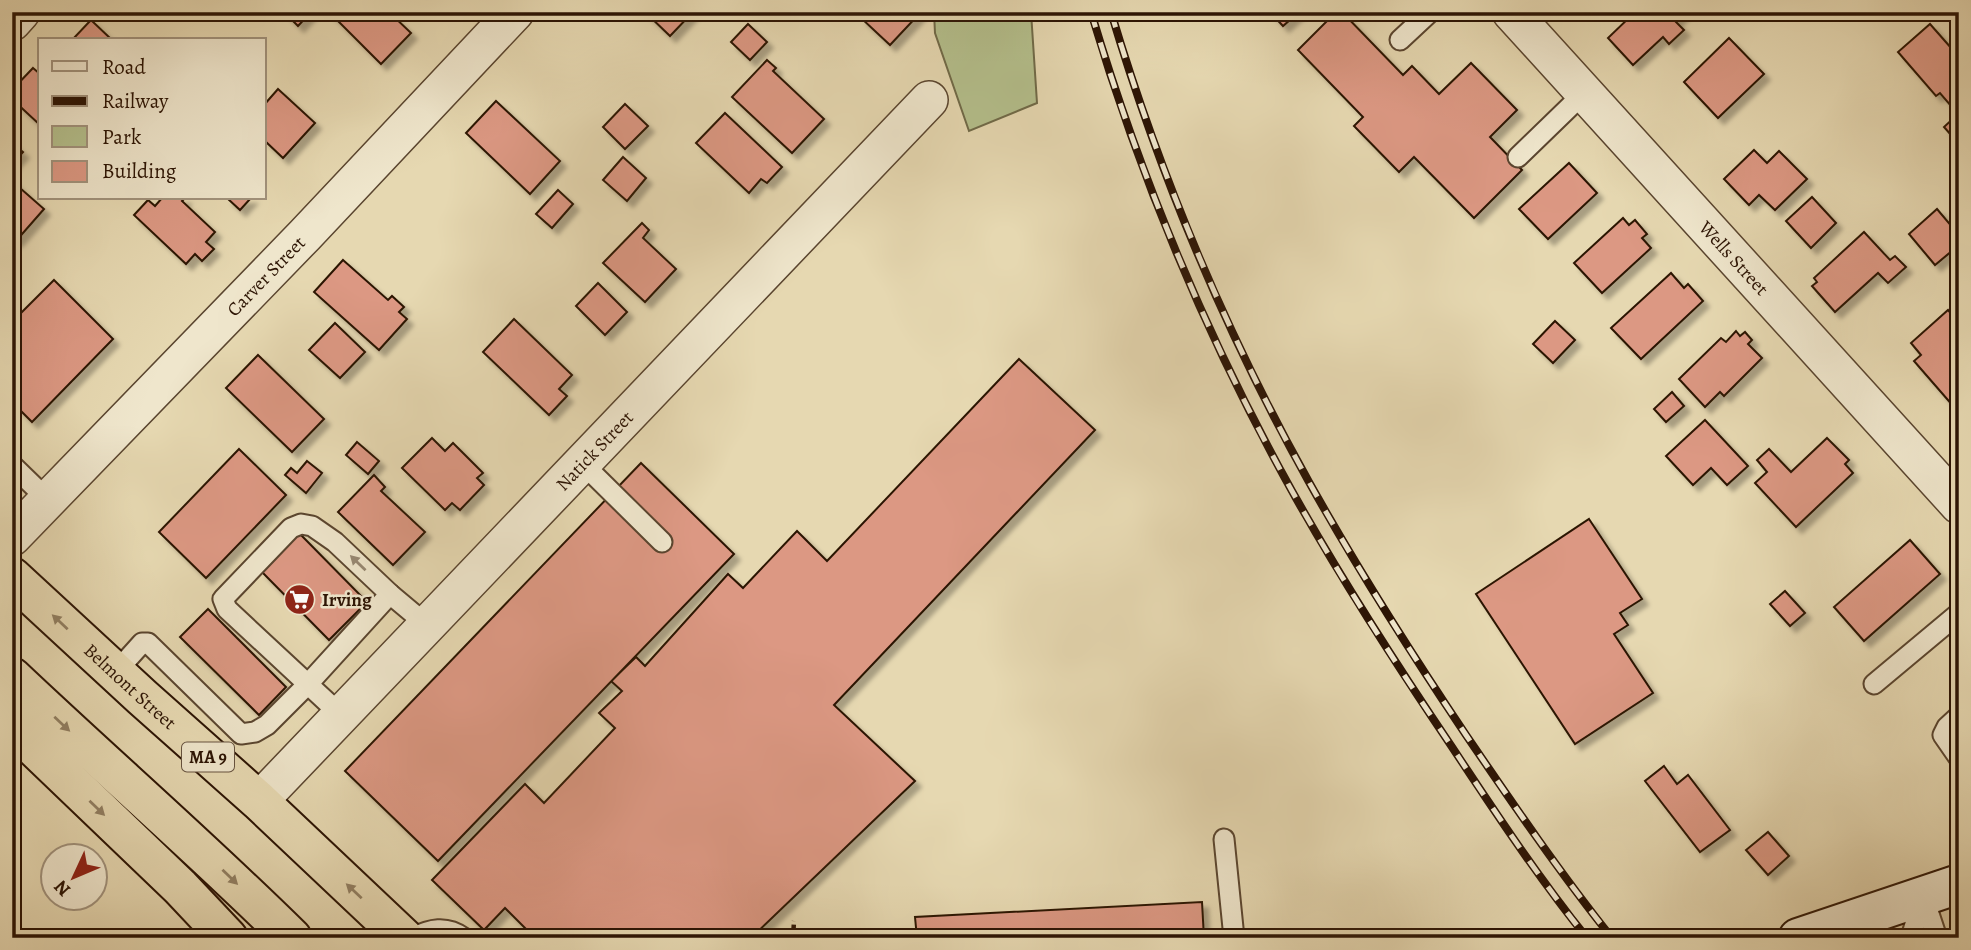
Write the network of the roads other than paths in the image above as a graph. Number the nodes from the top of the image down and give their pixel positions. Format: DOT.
graph roads {
  1 [pos="21,12"];
  2 [pos="515,12"];
  3 [pos="1430,12"];
  4 [pos="1511,12"];
  5 [pos="12,22"];
  6 [pos="1400,40"];
  7 [pos="1584,93"];
  8 [pos="929,100"];
  9 [pos="1518,157"];
  10 [pos="581,463"];
  11 [pos="12,465"];
  12 [pos="48,500"];
  13 [pos="1959,505"];
  14 [pos="12,537"];
  15 [pos="662,542"];
  16 [pos="12,577"];
  17 [pos="390,594"];
  18 [pos="1959,613"];
  19 [pos="427,625"];
  20 [pos="115,673"];
  21 [pos="12,677"];
  22 [pos="308,684"];
  23 [pos="1874,684"];
  24 [pos="221,715"];
  25 [pos="341,715"];
  26 [pos="1959,716"];
  27 [pos="12,726"];
  28 [pos="196,746"];
  29 [pos="1959,758"];
  30 [pos="259,801"];
  31 [pos="1224,839"];
  32 [pos="1959,884"];
  33 [pos="1923,896"];
  34 [pos="228,938"];
  35 [pos="292,938"];
  36 [pos="404,938"];
  37 [pos="412,938"];
  38 [pos="464,938"];
  39 [pos="1234,938"];
  40 [pos="1798,938"];
  41 [pos="1911,938"];
  42 [pos="1937,938"];
  1 -- 5 [label="street"];
  2 -- 12 [label="street, Carver Street"];
  3 -- 6 [label="lane"];
  4 -- 7 [label="street, Wells Street"];
  7 -- 9 [label="lane"];
  7 -- 13 [label="street, Wells Street"];
  8 -- 10 [label="street, Natick Street"];
  10 -- 15 [label="lane"];
  10 -- 19 [label="street, Natick Street"];
  11 -- 12 [label="lane"];
  12 -- 14 [label="street, Carver Street"];
  20 -- 16 [label="highway, Belmont Street / MA 9, one-way"];
  17 -- 19 [label="lane"];
  17 -- 22 [label="lane"];
  17 -- 22 [label="lane, one-way"];
  18 -- 23 [label="lane"];
  19 -- 25 [label="street, Natick Street"];
  20 -- 24 [label="lane"];
  20 -- 28 [label="highway, Belmont Street / MA 9"];
  21 -- 35 [label="highway, one-way"];
  22 -- 24 [label="lane"];
  22 -- 25 [label="lane"];
  24 -- 28 [label="lane"];
  25 -- 30 [label="street, Natick Street"];
  26 -- 29 [label="lane"];
  27 -- 34 [label="highway, one-way"];
  28 -- 30 [label="highway, Belmont Street / MA 9"];
  36 -- 30 [label="highway, Belmont Street / MA 9, one-way"];
  31 -- 39 [label="lane"];
  32 -- 33 [label="main road"];
  33 -- 40 [label="main road"];
  33 -- 41 [label="lane"];
  33 -- 42 [label="lane"];
  37 -- 38 [label="lane"];
}
